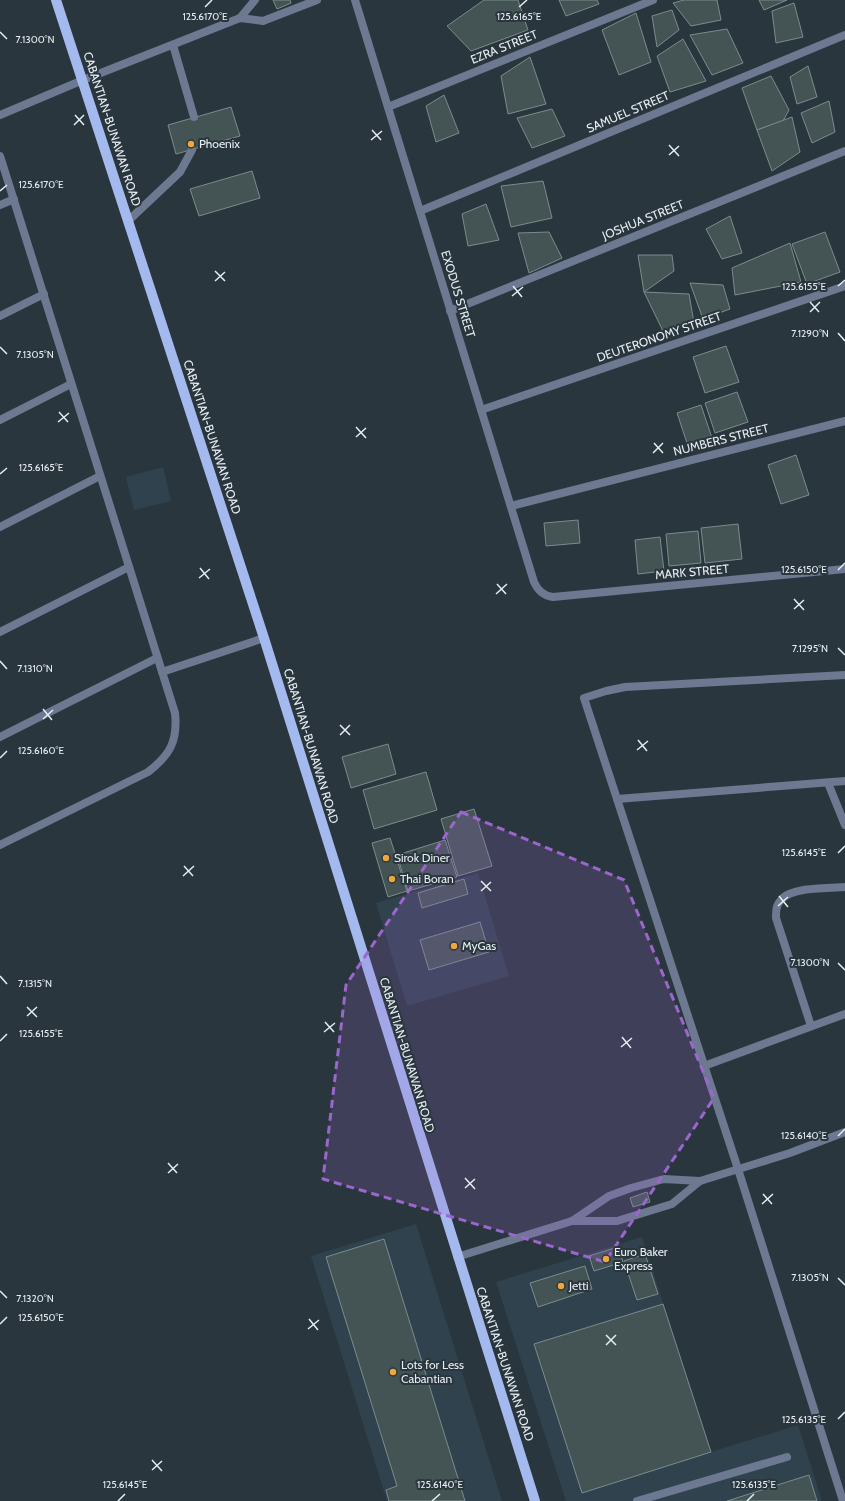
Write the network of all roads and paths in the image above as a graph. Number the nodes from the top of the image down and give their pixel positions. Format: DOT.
graph roads {
  1 [pos="56,0"];
  2 [pos="256,0"];
  3 [pos="317,0"];
  4 [pos="355,0"];
  5 [pos="653,0"];
  6 [pos="240,18"];
  7 [pos="845,35"];
  8 [pos="173,45"];
  9 [pos="83,80"];
  10 [pos="388,107"];
  11 [pos="0,115"];
  12 [pos="194,118"];
  13 [pos="192,150"];
  14 [pos="845,151"];
  15 [pos="0,156"];
  16 [pos="14,199"];
  17 [pos="0,205"];
  18 [pos="420,212"];
  19 [pos="128,221"];
  20 [pos="845,286"];
  21 [pos="44,294"];
  22 [pos="450,311"];
  23 [pos="0,316"];
  24 [pos="71,384"];
  25 [pos="481,410"];
  26 [pos="0,420"];
  27 [pos="845,421"];
  28 [pos="100,476"];
  29 [pos="510,506"];
  30 [pos="0,527"];
  31 [pos="129,567"];
  32 [pos="845,569"];
  33 [pos="542,592"];
  34 [pos="0,632"];
  35 [pos="264,638"];
  36 [pos="157,658"];
  37 [pos="162,672"];
  38 [pos="845,675"];
  39 [pos="0,737"];
  40 [pos="845,781"];
  41 [pos="828,783"];
  42 [pos="617,799"];
  43 [pos="845,825"];
  44 [pos="0,845"];
  45 [pos="845,887"];
  46 [pos="845,1014"];
  47 [pos="811,1026"];
  48 [pos="704,1066"];
  49 [pos="845,1132"];
  50 [pos="738,1169"];
  51 [pos="700,1181"];
  52 [pos="572,1221"];
  53 [pos="457,1257"];
  54 [pos="787,1457"];
  55 [pos="535,1501"];
  56 [pos="637,1501"];
  57 [pos="843,1501"];
  1 -- 9 [label="main road, CABANTIAN-BUNAWAN ROAD"];
  2 -- 6 [label="street"];
  3 -- 6 [label="street"];
  4 -- 10 [label="street, EXODUS STREET"];
  5 -- 10 [label="street, EZRA STREET"];
  6 -- 8 [label="street"];
  7 -- 18 [label="street, SAMUEL STREET"];
  8 -- 9 [label="street"];
  8 -- 12 [label="street"];
  9 -- 11 [label="street"];
  9 -- 19 [label="main road, CABANTIAN-BUNAWAN ROAD"];
  10 -- 18 [label="street, EXODUS STREET"];
  13 -- 19 [label="street"];
  14 -- 22 [label="street, JOSHUA STREET"];
  15 -- 16 [label="street"];
  16 -- 17 [label="street"];
  16 -- 21 [label="street"];
  18 -- 22 [label="street, EXODUS STREET"];
  19 -- 35 [label="main road, CABANTIAN-BUNAWAN ROAD"];
  20 -- 25 [label="street, DEUTERONOMY STREET"];
  21 -- 23 [label="street"];
  21 -- 24 [label="street"];
  22 -- 25 [label="street, EXODUS STREET"];
  24 -- 26 [label="street"];
  24 -- 28 [label="street"];
  25 -- 29 [label="street, EXODUS STREET"];
  27 -- 29 [label="street, NUMBERS STREET"];
  28 -- 30 [label="street"];
  28 -- 31 [label="street"];
  29 -- 33 [label="street, EXODUS STREET"];
  31 -- 34 [label="street"];
  31 -- 36 [label="street"];
  32 -- 33 [label="street, MARK STREET"];
  35 -- 37 [label="street"];
  35 -- 53 [label="main road, CABANTIAN-BUNAWAN ROAD"];
  36 -- 37 [label="street"];
  36 -- 39 [label="street"];
  37 -- 44 [label="street"];
  38 -- 42 [label="street"];
  40 -- 41 [label="street"];
  41 -- 42 [label="street"];
  41 -- 43 [label="street"];
  42 -- 48 [label="street"];
  45 -- 47 [label="street"];
  46 -- 47 [label="street"];
  47 -- 48 [label="street"];
  48 -- 50 [label="street"];
  49 -- 50 [label="street"];
  50 -- 51 [label="street"];
  50 -- 57 [label="street"];
  51 -- 52 [label="street"];
  51 -- 52 [label="street"];
  52 -- 53 [label="street"];
  53 -- 55 [label="main road, CABANTIAN-BUNAWAN ROAD"];
  54 -- 56 [label="street"];
}
